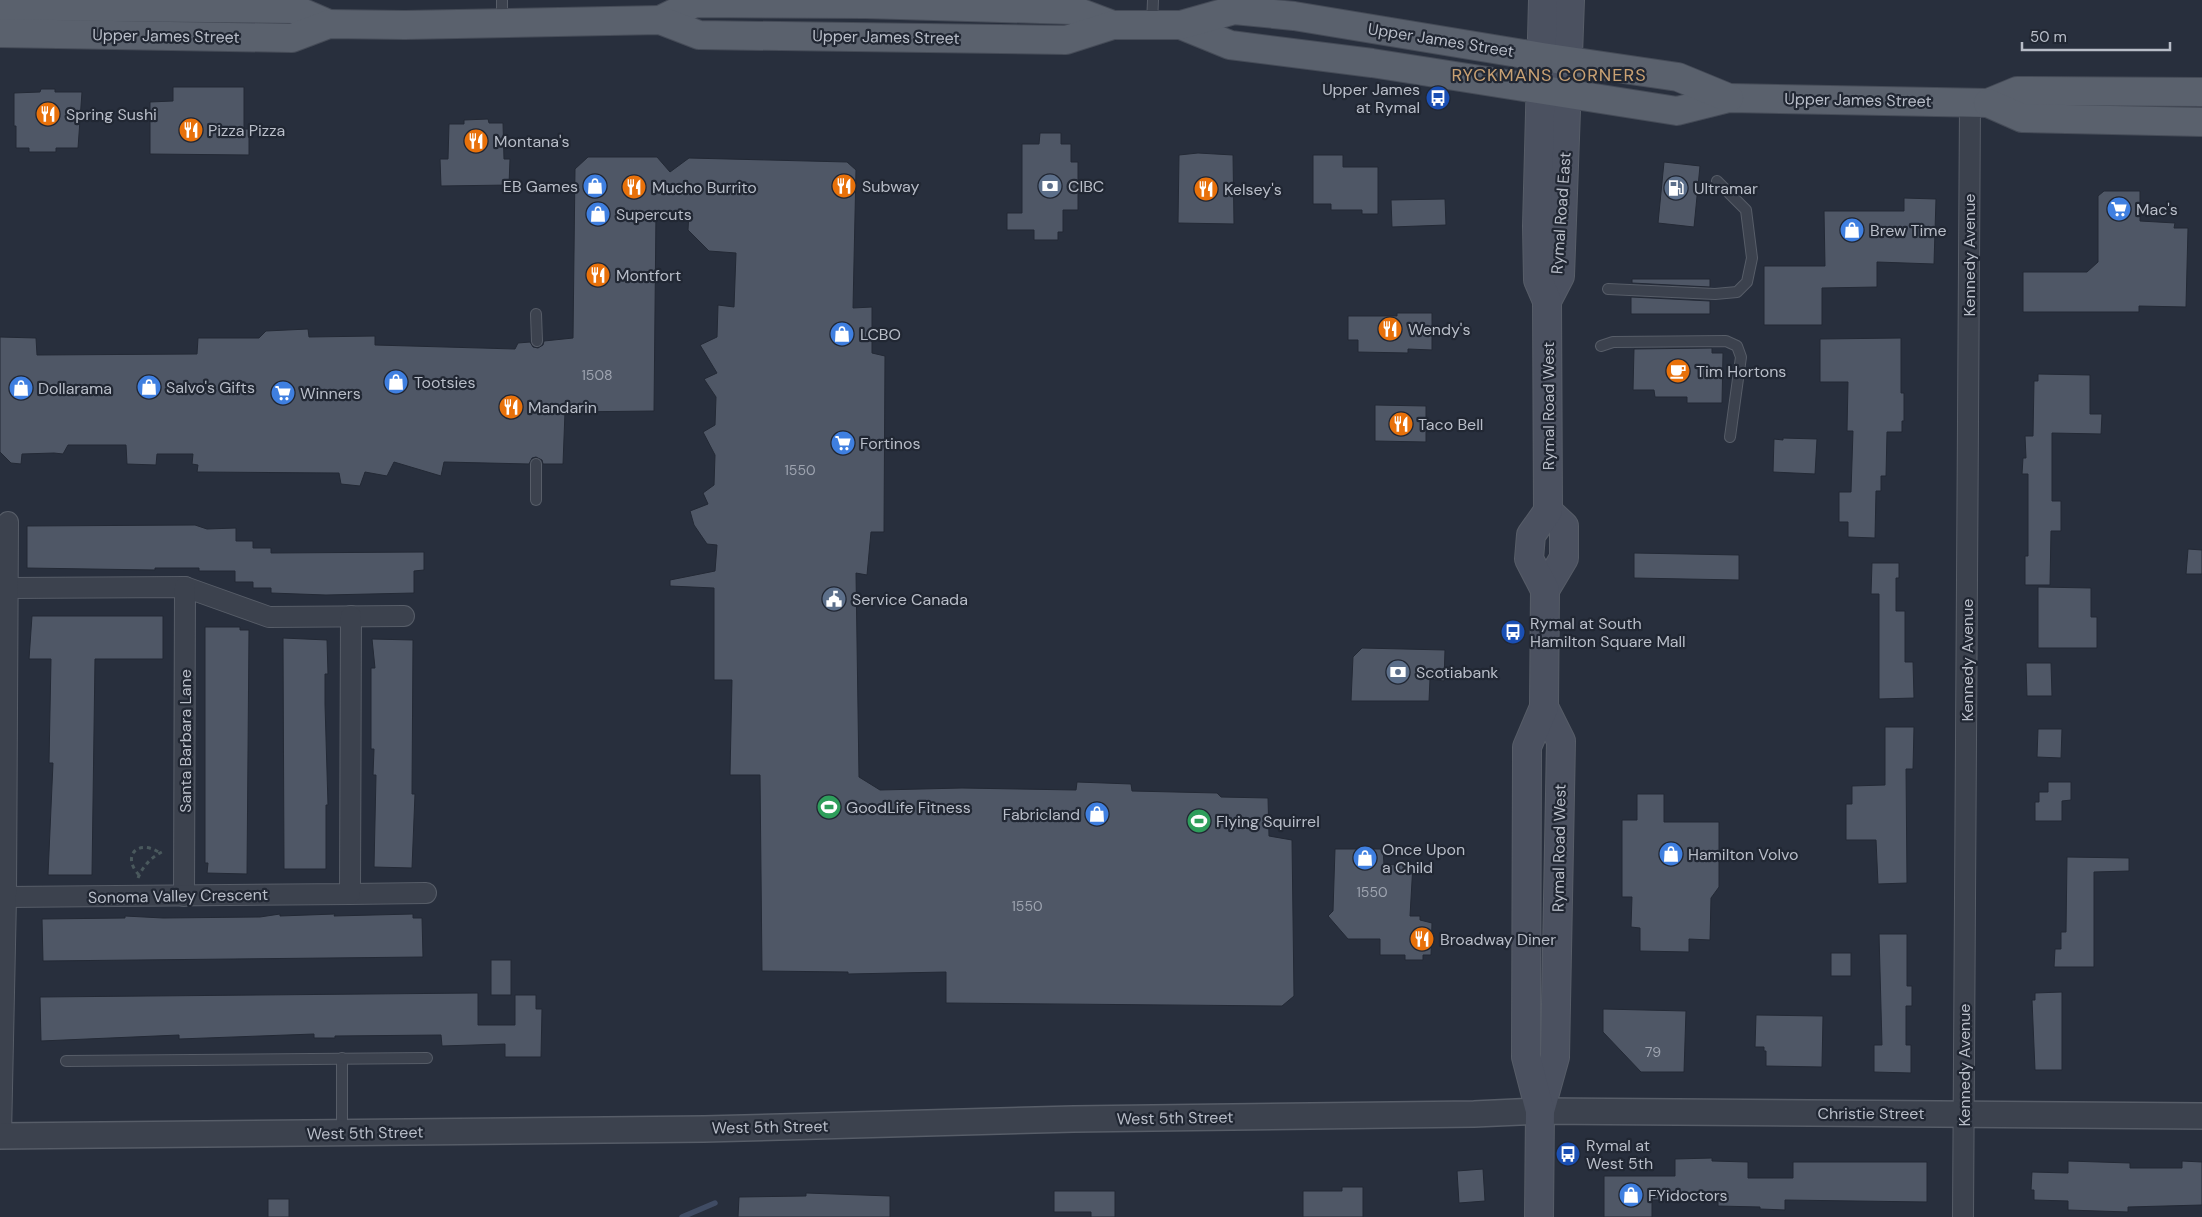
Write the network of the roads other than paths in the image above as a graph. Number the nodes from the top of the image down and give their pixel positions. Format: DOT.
graph roads {
  1 [pos="1543,0"];
  2 [pos="1570,0"];
  3 [pos="695,2"];
  4 [pos="865,2"];
  5 [pos="114,4"];
  6 [pos="266,4"];
  7 [pos="1017,4"];
  8 [pos="0,6"];
  9 [pos="502,11"];
  10 [pos="1152,13"];
  11 [pos="660,20"];
  12 [pos="329,24"];
  13 [pos="1181,25"];
  14 [pos="1113,26"];
  15 [pos="0,33"];
  16 [pos="114,36"];
  17 [pos="866,37"];
  18 [pos="1542,57"];
  19 [pos="1569,61"];
  20 [pos="1540,90"];
  21 [pos="2202,92"];
  22 [pos="1567,93"];
  23 [pos="1729,98"];
  24 [pos="1979,103"];
  25 [pos="2202,122"];
  26 [pos="1717,181"];
  27 [pos="1608,289"];
  28 [pos="1547,301"];
  29 [pos="536,314"];
  30 [pos="537,341"];
  31 [pos="1602,346"];
  32 [pos="1730,437"];
  33 [pos="536,464"];
  34 [pos="536,500"];
  35 [pos="8,522"];
  36 [pos="185,587"];
  37 [pos="8,588"];
  38 [pos="351,616"];
  39 [pos="404,616"];
  40 [pos="426,893"];
  41 [pos="350,894"];
  42 [pos="184,896"];
  43 [pos="6,897"];
  44 [pos="342,1058"];
  45 [pos="427,1058"];
  46 [pos="66,1061"];
  47 [pos="1540,1111"];
  48 [pos="1964,1114"];
  49 [pos="2202,1116"];
  50 [pos="342,1134"];
  51 [pos="1,1136"];
  52 [pos="1539,1217"];
  53 [pos="1963,1217"];
  1 -- 18 [label="main road, Rymal Road East"];
  2 -- 19 [label="main road, Rymal Road East"];
  3 -- 4 [label="main road, Upper James Street"];
  3 -- 11 [label="main road, Upper James Street"];
  4 -- 7 [label="main road, Upper James Street"];
  4 -- 17 [label="street"];
  5 -- 6 [label="main road, Upper James Street"];
  5 -- 8 [label="main road, Upper James Street"];
  5 -- 16 [label="street"];
  6 -- 12 [label="main road, Upper James Street"];
  7 -- 14 [label="main road, Upper James Street"];
  9 -- 11 [label="main road, Upper James Street"];
  9 -- 12 [label="main road, Upper James Street"];
  10 -- 13 [label="main road, Upper James Street"];
  10 -- 14 [label="main road, Upper James Street"];
  11 -- 17 [label="main road, Upper James Street"];
  12 -- 16 [label="main road, Upper James Street"];
  13 -- 18 [label="main road, Upper James Street"];
  13 -- 20 [label="main road, Upper James Street"];
  14 -- 17 [label="main road, Upper James Street"];
  15 -- 16 [label="main road, Upper James Street"];
  18 -- 19 [label="main road, Upper James Street"];
  18 -- 20 [label="main road, Rymal Road East"];
  19 -- 22 [label="main road, Rymal Road East"];
  19 -- 23 [label="main road, Upper James Street"];
  20 -- 22 [label="main road, Upper James Street"];
  20 -- 28 [label="main road, Rymal Road East"];
  21 -- 24 [label="main road, Upper James Street"];
  22 -- 23 [label="main road, Upper James Street"];
  22 -- 28 [label="main road, Rymal Road East"];
  23 -- 24 [label="main road, Upper James Street"];
  24 -- 25 [label="main road, Upper James Street"];
  24 -- 48 [label="street, Kennedy Avenue"];
  26 -- 27 [label="lane"];
  28 -- 47 [label="main road, Rymal Road West"];
  29 -- 30 [label="lane"];
  31 -- 32 [label="lane"];
  33 -- 34 [label="lane"];
  35 -- 37 [label="street"];
  36 -- 37 [label="street"];
  36 -- 38 [label="street"];
  36 -- 42 [label="street, Santa Barbara Lane"];
  37 -- 43 [label="street"];
  38 -- 39 [label="street"];
  38 -- 41 [label="street"];
  40 -- 41 [label="street, Sonoma Valley Crescent"];
  41 -- 42 [label="street, Sonoma Valley Crescent"];
  42 -- 43 [label="street, Sonoma Valley Crescent"];
  43 -- 51 [label="street"];
  44 -- 45 [label="lane"];
  44 -- 46 [label="lane"];
  44 -- 50 [label="lane"];
  47 -- 48 [label="street, Christie Street"];
  47 -- 50 [label="street, West 5th Street"];
  47 -- 52 [label="main road, Rymal Road West"];
  48 -- 49 [label="street, Christie Street"];
  48 -- 53 [label="street, Kennedy Avenue"];
  50 -- 51 [label="street, West 5th Street"];
}
